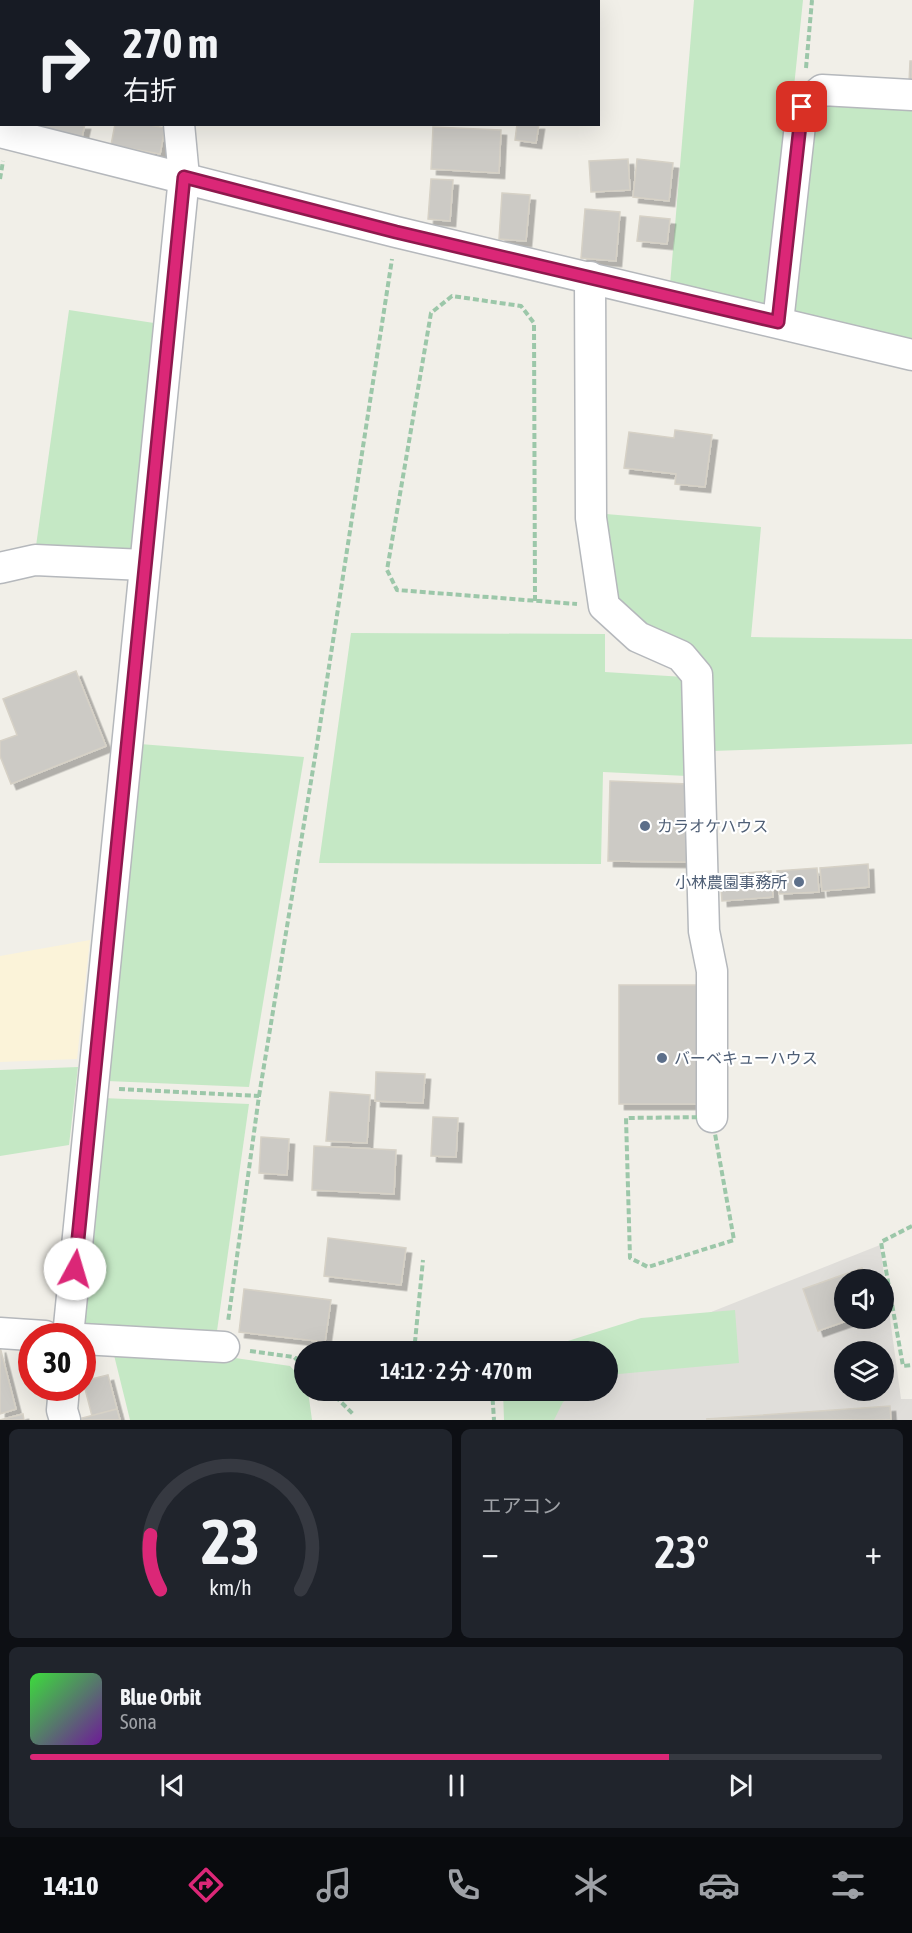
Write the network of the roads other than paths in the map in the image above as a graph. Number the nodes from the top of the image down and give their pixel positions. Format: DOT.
graph roads {
  1 [pos="912,95"];
  2 [pos="179,126"];
  3 [pos="0,132"];
  4 [pos="184,177"];
  5 [pos="590,277"];
  6 [pos="778,322"];
  7 [pos="912,355"];
  8 [pos="144,565"];
  9 [pos="0,568"];
  10 [pos="712,1117"];
  11 [pos="69,1323"];
  12 [pos="0,1333"];
  13 [pos="18,1334"];
  14 [pos="96,1340"];
  15 [pos="224,1347"];
  16 [pos="63,1401"];
  17 [pos="65,1420"];
  1 -- 6 [label="street"];
  2 -- 4 [label="street"];
  3 -- 4 [label="street"];
  4 -- 5 [label="street"];
  4 -- 8 [label="street"];
  5 -- 6 [label="street"];
  5 -- 10 [label="street"];
  6 -- 7 [label="street"];
  8 -- 9 [label="street"];
  8 -- 11 [label="street"];
  12 -- 13 [label="street"];
  14 -- 15 [label="street"];
  16 -- 17 [label="street"];
}
